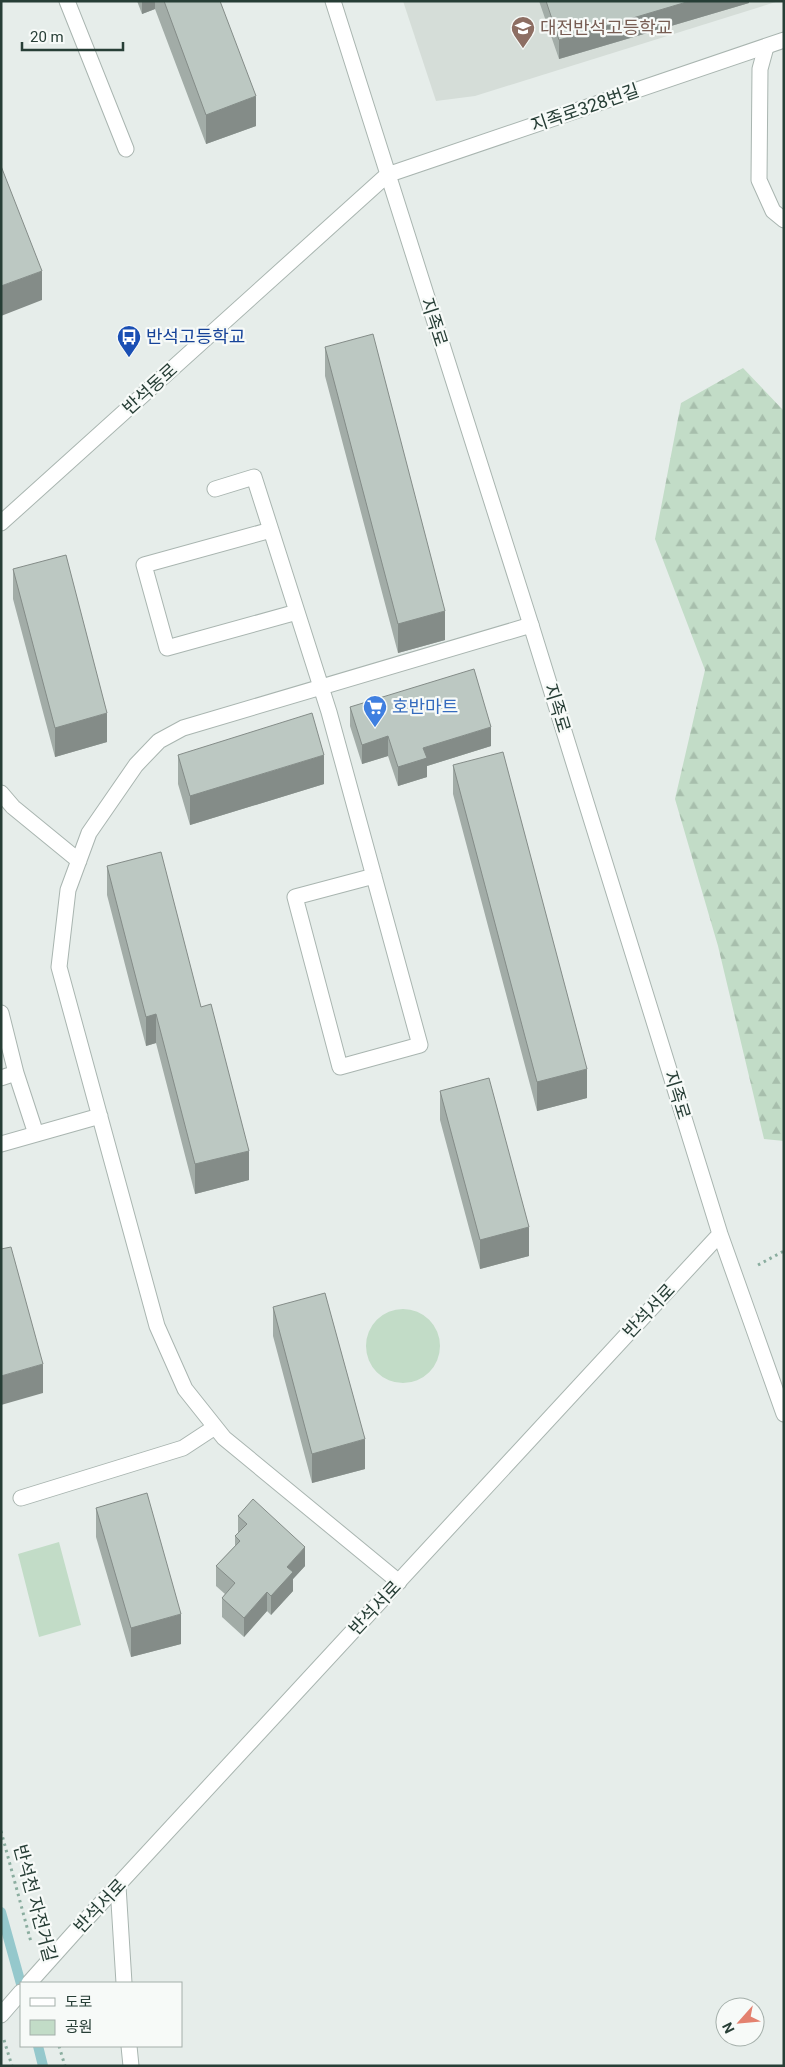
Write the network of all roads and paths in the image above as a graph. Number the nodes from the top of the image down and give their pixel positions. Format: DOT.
graph roads {
  1 [pos="67,1"];
  2 [pos="333,1"];
  3 [pos="784,40"];
  4 [pos="766,46"];
  5 [pos="126,149"];
  6 [pos="387,175"];
  7 [pos="784,220"];
  8 [pos="215,489"];
  9 [pos="1,523"];
  10 [pos="271,530"];
  11 [pos="297,612"];
  12 [pos="531,624"];
  13 [pos="321,687"];
  14 [pos="1,793"];
  15 [pos="79,861"];
  16 [pos="374,876"];
  17 [pos="1,1013"];
  18 [pos="16,1073"];
  19 [pos="1,1078"];
  20 [pos="100,1116"];
  21 [pos="36,1134"];
  22 [pos="1,1144"];
  23 [pos="720,1234"];
  24 [pos="784,1414"];
  25 [pos="215,1427"];
  26 [pos="21,1498"];
  27 [pos="399,1582"];
  28 [pos="1,1831"];
  29 [pos="118,1886"];
  30 [pos="33,1948"];
  31 [pos="30,1982"];
  32 [pos="124,1982"];
  33 [pos="20,1993"];
  34 [pos="1,2015"];
  35 [pos="4,2039"];
  36 [pos="59,2047"];
  37 [pos="129,2047"];
  38 [pos="12,2066"];
  39 [pos="65,2066"];
  40 [pos="131,2066"];
  1 -- 5 [label="street"];
  2 -- 6 [label="street, 지족로"];
  3 -- 4 [label="street, 지족로328번길"];
  4 -- 6 [label="street, 지족로328번길"];
  4 -- 7 [label="street"];
  6 -- 9 [label="street, 반석동로"];
  6 -- 12 [label="street, 지족로"];
  8 -- 10 [label="street"];
  10 -- 11 [label="street"];
  10 -- 11 [label="street"];
  11 -- 13 [label="street"];
  12 -- 13 [label="street"];
  12 -- 23 [label="street, 지족로"];
  13 -- 15 [label="street"];
  13 -- 16 [label="street"];
  14 -- 15 [label="street"];
  15 -- 20 [label="street"];
  16 -- 16 [label="street"];
  17 -- 18 [label="street"];
  18 -- 19 [label="street"];
  18 -- 21 [label="street"];
  20 -- 21 [label="street"];
  20 -- 25 [label="street"];
  21 -- 22 [label="street"];
  23 -- 24 [label="street, 지족로"];
  23 -- 27 [label="street, 반석서로"];
  25 -- 26 [label="street"];
  25 -- 27 [label="street"];
  27 -- 29 [label="street, 반석서로"];
  28 -- 30 [label="path, 반석천 자전거길"];
  29 -- 31 [label="street, 반석서로, bridge"];
  29 -- 32 [label="street"];
  33 -- 34 [label="street"];
  35 -- 38 [label="path"];
  36 -- 39 [label="path"];
  37 -- 40 [label="street"];
}
